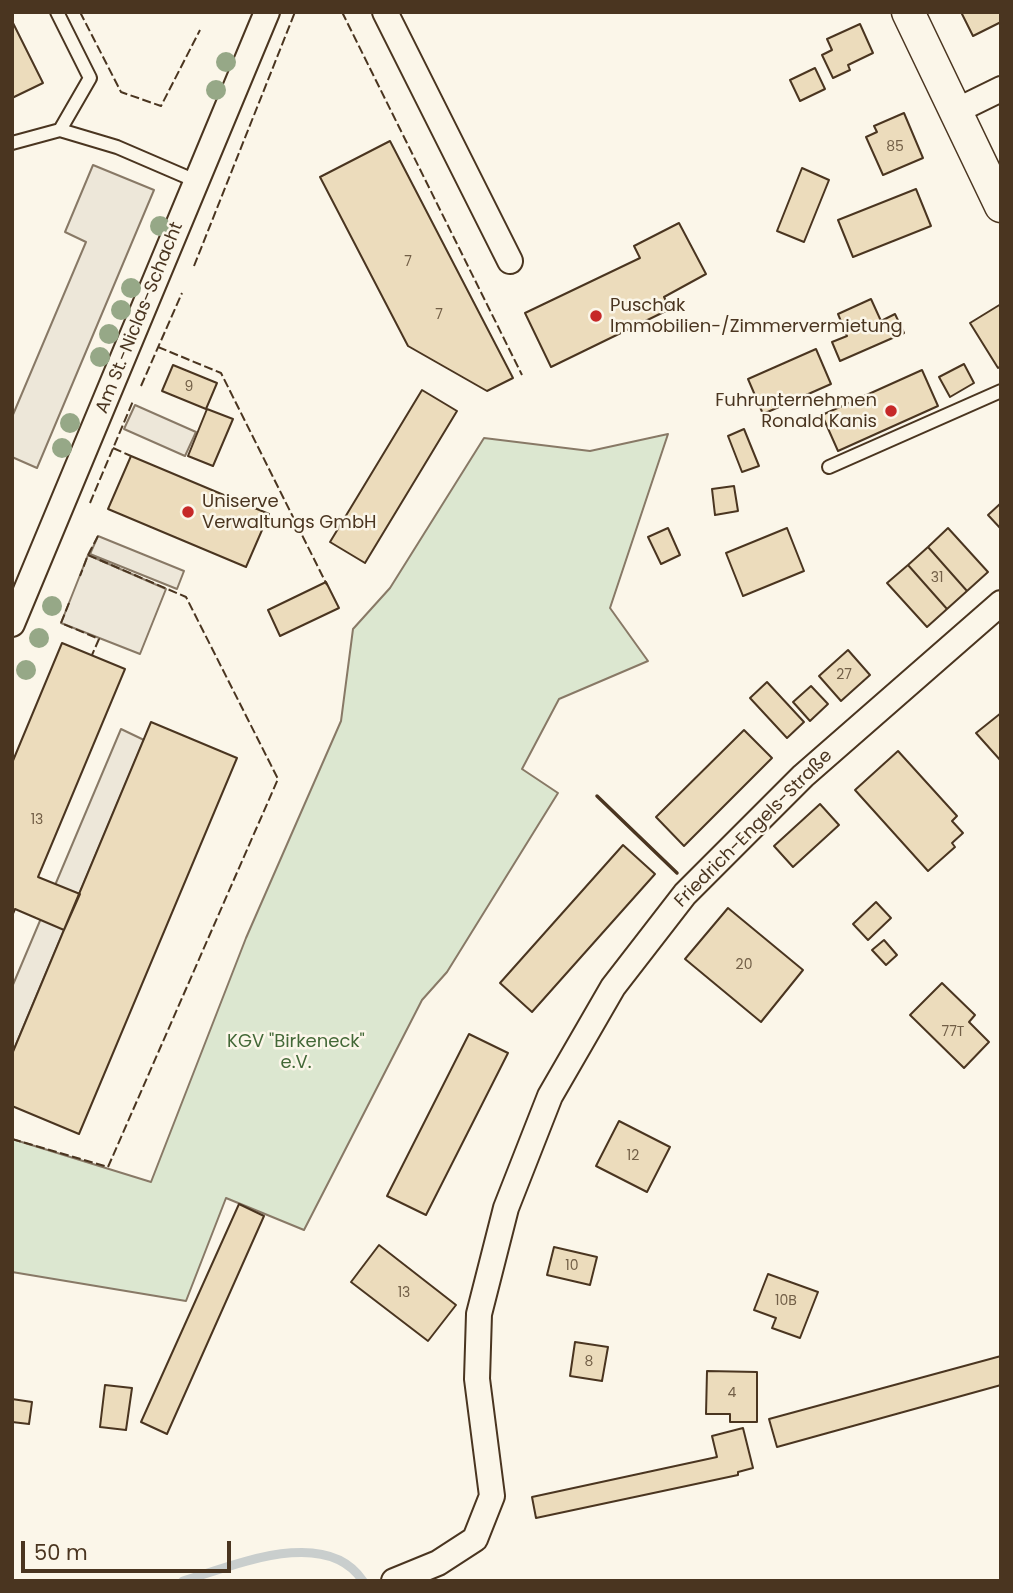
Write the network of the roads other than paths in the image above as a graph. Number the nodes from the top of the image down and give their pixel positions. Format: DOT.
graph roads {
  1 [pos="57,12"];
  2 [pos="267,12"];
  3 [pos="385,12"];
  4 [pos="908,12"];
  5 [pos="1001,89"];
  6 [pos="956,111"];
  7 [pos="60,130"];
  8 [pos="12,143"];
  9 [pos="196,181"];
  10 [pos="1001,206"];
  11 [pos="510,261"];
  12 [pos="1001,391"];
  13 [pos="829,467"];
  14 [pos="1001,603"];
  15 [pos="12,624"];
  16 [pos="396,1580"];
  1 -- 7 [label="lane"];
  2 -- 9 [label="street, Am St.-Niclas-Schacht"];
  3 -- 11 [label="street"];
  4 -- 6 [label="street"];
  5 -- 6 [label="street"];
  6 -- 10 [label="street"];
  7 -- 8 [label="lane"];
  7 -- 9 [label="lane"];
  9 -- 15 [label="street, Am St.-Niclas-Schacht"];
  12 -- 13 [label="lane"];
  14 -- 16 [label="street, Friedrich-Engels-Straße"];
}
